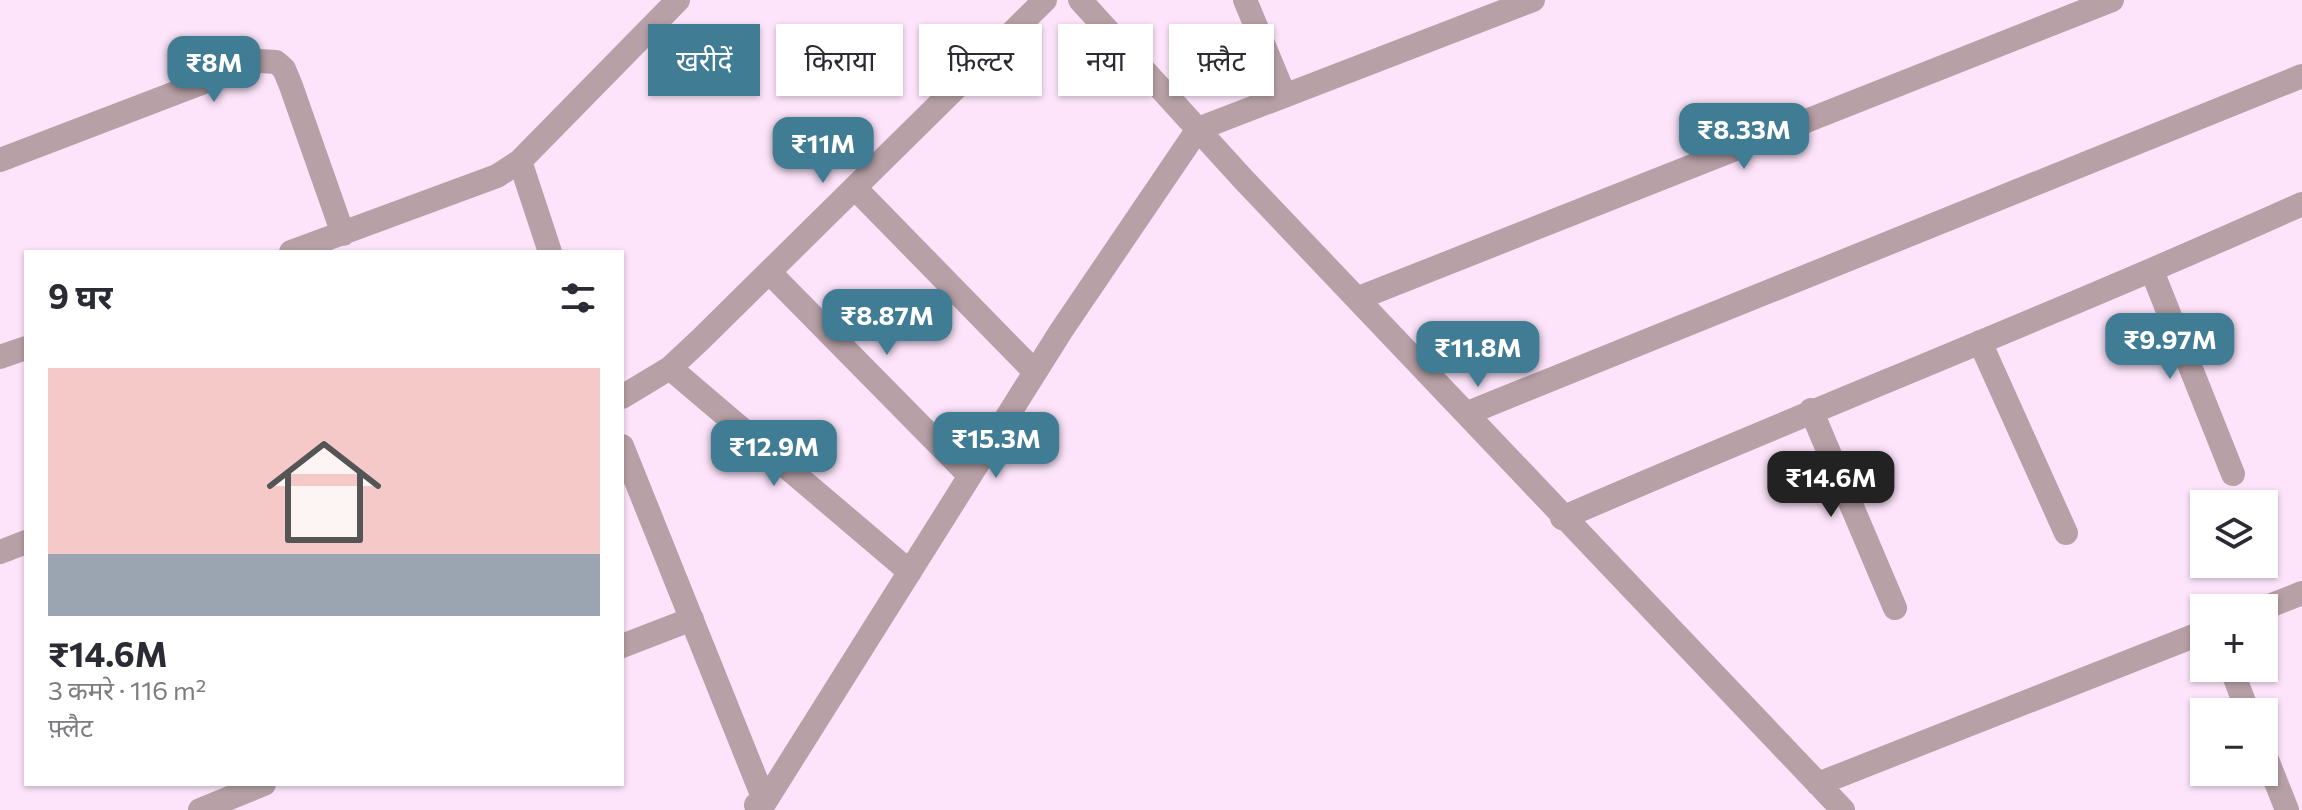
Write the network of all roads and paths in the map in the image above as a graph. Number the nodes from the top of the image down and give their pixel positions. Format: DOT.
graph roads {
  1 [pos="678,0"];
  2 [pos="1045,0"];
  3 [pos="1080,0"];
  4 [pos="1245,0"];
  5 [pos="1533,0"];
  6 [pos="2112,0"];
  7 [pos="2302,76"];
  8 [pos="1284,94"];
  9 [pos="1198,129"];
  10 [pos="0,160"];
  11 [pos="520,161"];
  12 [pos="855,188"];
  13 [pos="2302,204"];
  14 [pos="343,234"];
  15 [pos="297,250"];
  16 [pos="549,250"];
  17 [pos="2152,271"];
  18 [pos="769,272"];
  19 [pos="1359,298"];
  20 [pos="1980,342"];
  21 [pos="24,349"];
  22 [pos="0,357"];
  23 [pos="670,368"];
  24 [pos="1035,372"];
  25 [pos="624,396"];
  26 [pos="1811,410"];
  27 [pos="1468,413"];
  28 [pos="624,451"];
  29 [pos="2233,474"];
  30 [pos="970,476"];
  31 [pos="1562,518"];
  32 [pos="2066,533"];
  33 [pos="24,543"];
  34 [pos="0,552"];
  35 [pos="910,572"];
  36 [pos="2302,593"];
  37 [pos="2278,602"];
  38 [pos="1895,608"];
  39 [pos="692,619"];
  40 [pos="2190,638"];
  41 [pos="624,645"];
  42 [pos="1818,784"];
  43 [pos="259,786"];
  44 [pos="2277,786"];
  45 [pos="756,807"];
  46 [pos="200,810"];
  47 [pos="1843,810"];
  48 [pos="2287,810"];
  1 -- 11 [label="street"];
  2 -- 12 [label="street"];
  3 -- 9 [label="street"];
  4 -- 8 [label="street"];
  5 -- 8 [label="street"];
  6 -- 19 [label="street"];
  7 -- 27 [label="street"];
  8 -- 9 [label="street"];
  9 -- 19 [label="street"];
  9 -- 24 [label="street"];
  10 -- 14 [label="street"];
  11 -- 14 [label="street"];
  11 -- 16 [label="street"];
  12 -- 18 [label="street"];
  12 -- 24 [label="street"];
  13 -- 17 [label="street"];
  14 -- 15 [label="street"];
  17 -- 20 [label="street"];
  17 -- 29 [label="street"];
  18 -- 23 [label="street"];
  18 -- 30 [label="street"];
  19 -- 27 [label="street"];
  20 -- 26 [label="street"];
  20 -- 32 [label="street"];
  21 -- 22 [label="street"];
  23 -- 25 [label="street"];
  23 -- 35 [label="street"];
  24 -- 30 [label="street"];
  26 -- 31 [label="street"];
  26 -- 38 [label="street"];
  27 -- 31 [label="street"];
  28 -- 39 [label="street"];
  30 -- 35 [label="street"];
  31 -- 42 [label="street"];
  33 -- 34 [label="street"];
  35 -- 45 [label="street"];
  36 -- 37 [label="street"];
  39 -- 41 [label="street"];
  39 -- 45 [label="street"];
  40 -- 42 [label="street"];
  42 -- 47 [label="street"];
  43 -- 46 [label="street"];
  44 -- 48 [label="street"];
}
